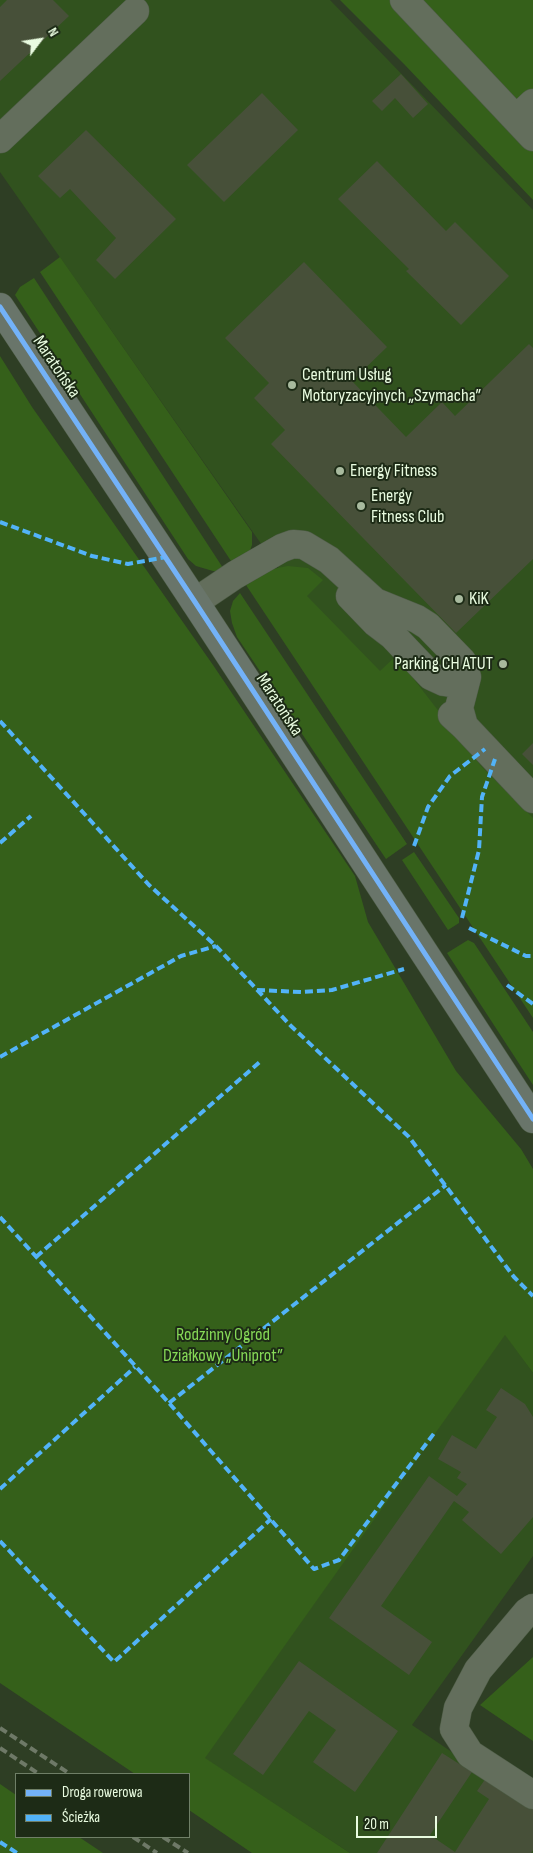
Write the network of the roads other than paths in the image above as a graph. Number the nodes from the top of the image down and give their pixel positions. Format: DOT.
graph roads {
  1 [pos="404,0"];
  2 [pos="135,11"];
  3 [pos="527,120"];
  4 [pos="0,139"];
  5 [pos="0,307"];
  6 [pos="304,545"];
  7 [pos="195,602"];
  8 [pos="431,676"];
  9 [pos="467,677"];
  10 [pos="464,726"];
  11 [pos="533,800"];
  12 [pos="533,1120"];
  13 [pos="533,1608"];
  14 [pos="533,1795"];
  1 -- 3 [label="lane"];
  2 -- 4 [label="lane"];
  5 -- 7 [label="main road, Maratońska"];
  6 -- 7 [label="lane"];
  6 -- 8 [label="lane"];
  6 -- 9 [label="lane"];
  7 -- 12 [label="main road, Maratońska"];
  8 -- 9 [label="lane"];
  8 -- 10 [label="lane"];
  9 -- 10 [label="lane"];
  10 -- 11 [label="lane"];
  13 -- 14 [label="lane"];
}
